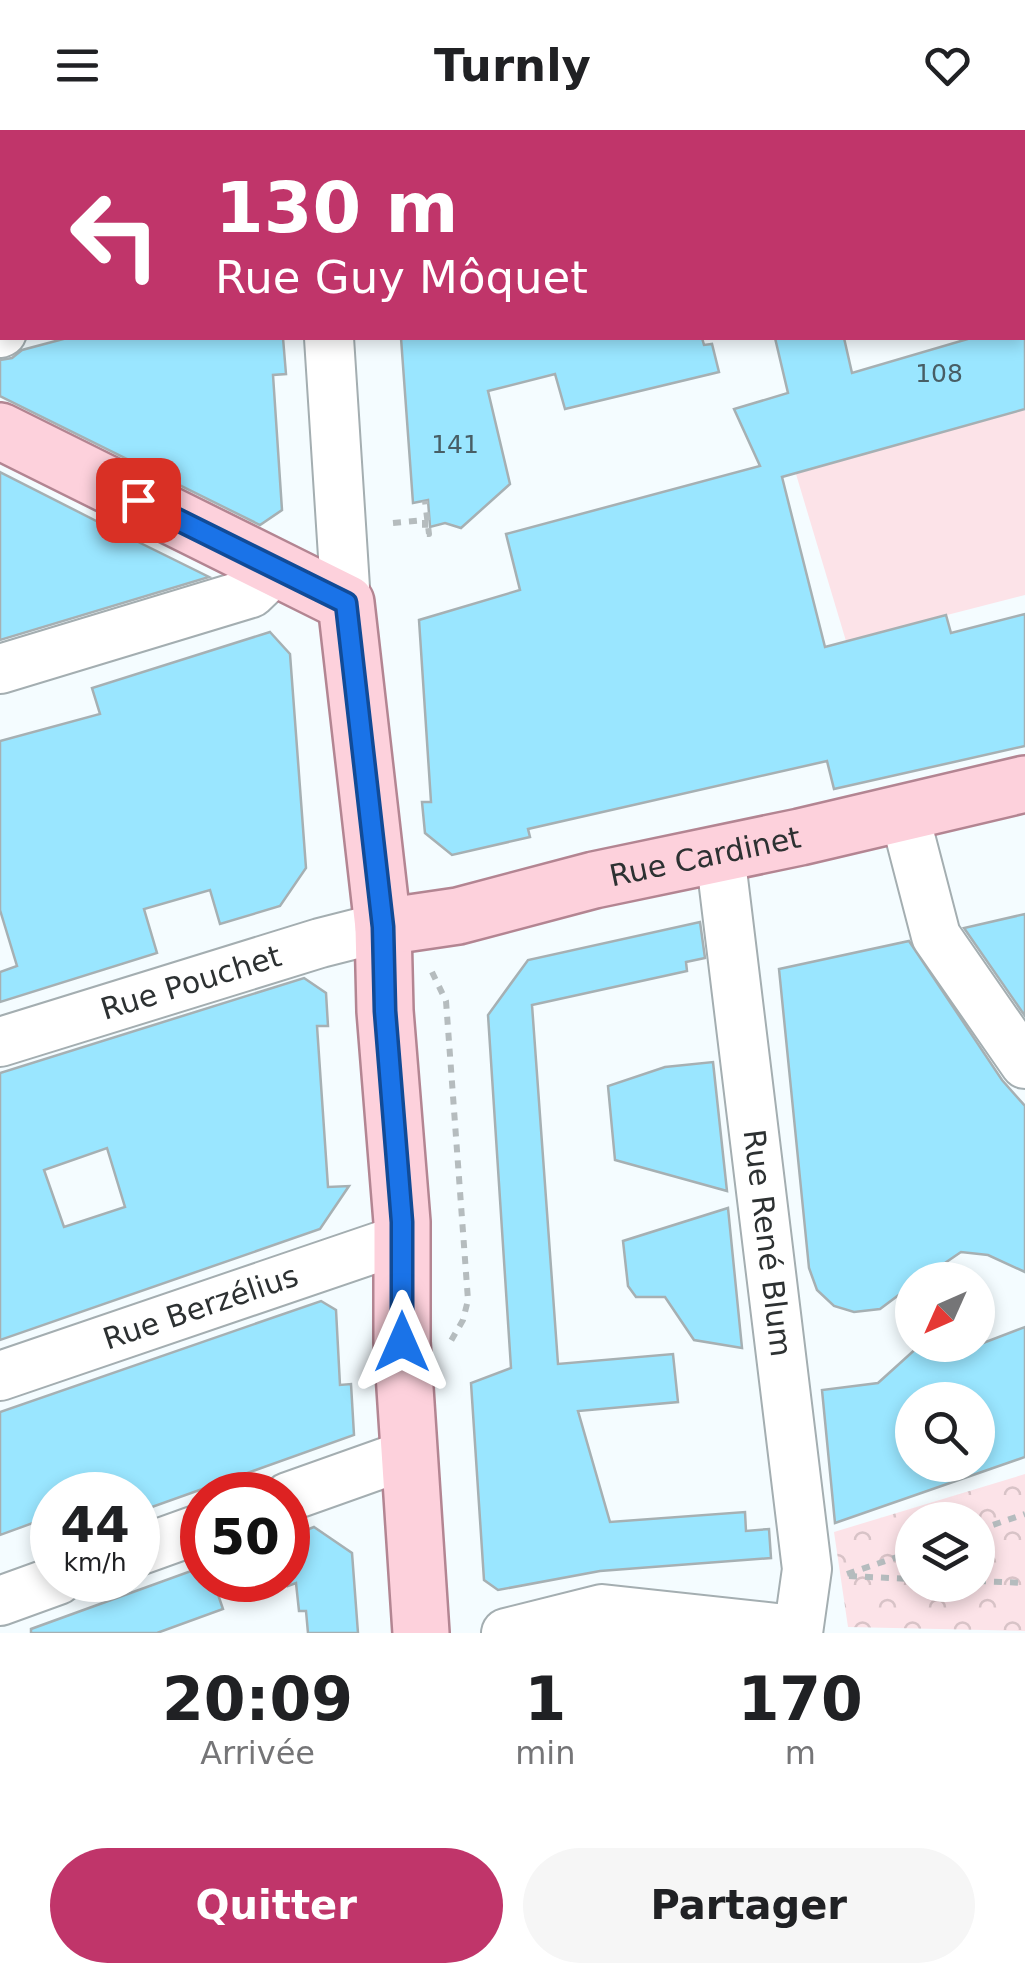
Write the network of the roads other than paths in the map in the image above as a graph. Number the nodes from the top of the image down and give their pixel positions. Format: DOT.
graph roads {
  1 [pos="329,340"];
  2 [pos="0,431"];
  3 [pos="277,568"];
  4 [pos="346,603"];
  5 [pos="0,669"];
  6 [pos="1025,784"];
  7 [pos="904,813"];
  8 [pos="720,854"];
  9 [pos="383,927"];
  10 [pos="0,1042"];
  11 [pos="1025,1064"];
  12 [pos="402,1239"];
  13 [pos="0,1376"];
  14 [pos="409,1454"];
  15 [pos="310,1489"];
  16 [pos="30,1590"];
  17 [pos="0,1601"];
  18 [pos="786,1632"];
  19 [pos="422,1633"];
  20 [pos="506,1633"];
  1 -- 4 [label="street"];
  2 -- 3 [label="main road"];
  3 -- 4 [label="main road"];
  3 -- 5 [label="street"];
  4 -- 9 [label="main road"];
  6 -- 7 [label="main road, Rue Cardinet"];
  7 -- 8 [label="main road, Rue Cardinet"];
  7 -- 11 [label="street"];
  8 -- 9 [label="main road, Rue Cardinet"];
  8 -- 18 [label="street, Rue René Blum"];
  9 -- 10 [label="street, Rue Pouchet"];
  9 -- 12 [label="main road"];
  12 -- 13 [label="street, Rue Berzélius"];
  12 -- 14 [label="main road"];
  14 -- 15 [label="street"];
  14 -- 19 [label="main road"];
  16 -- 17 [label="street"];
  18 -- 20 [label="street"];
}
